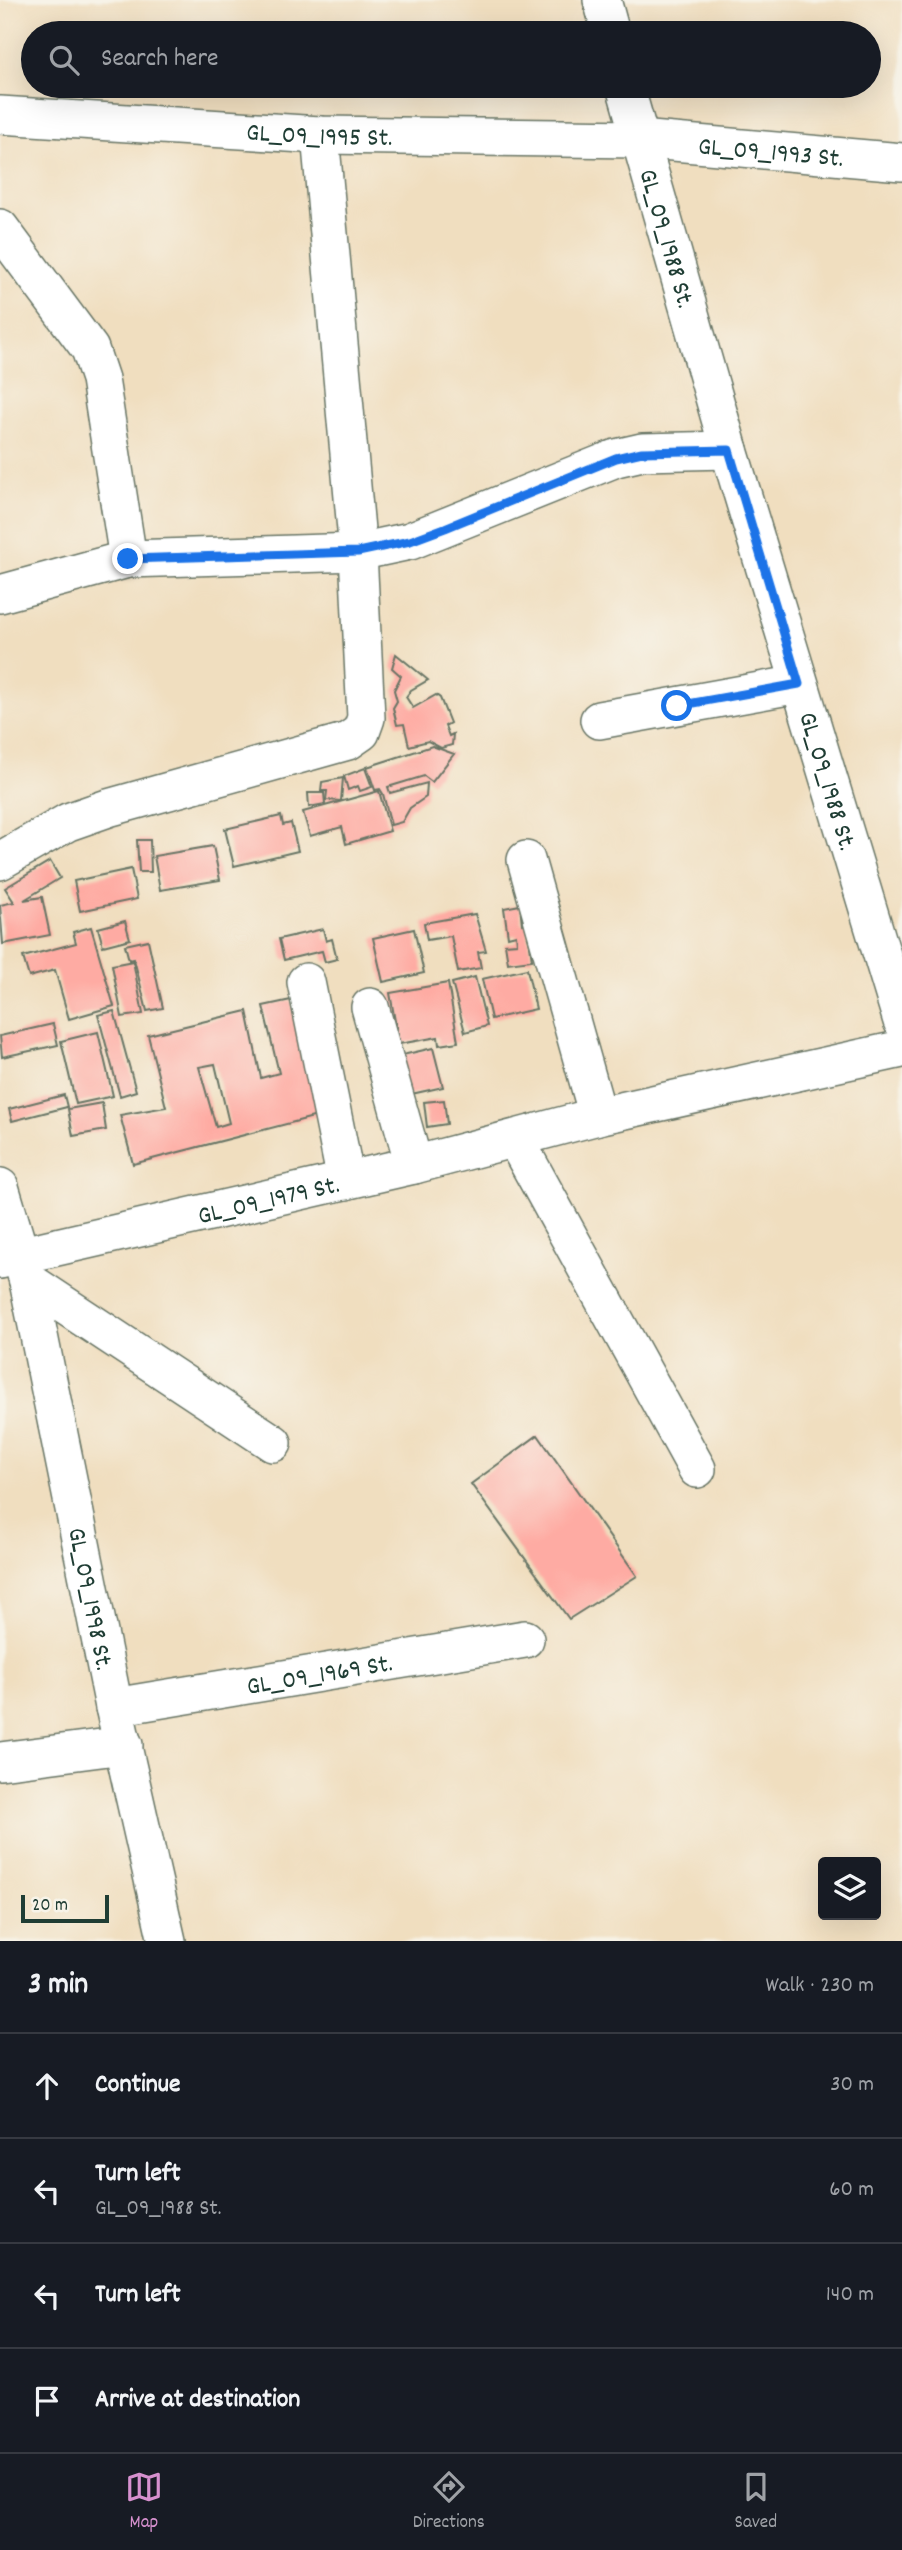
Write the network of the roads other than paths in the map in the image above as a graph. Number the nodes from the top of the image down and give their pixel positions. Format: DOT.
graph roads {
  1 [pos="602,0"];
  2 [pos="608,21"];
  3 [pos="628,98"];
  4 [pos="0,115"];
  5 [pos="320,135"];
  6 [pos="639,139"];
  7 [pos="902,162"];
  8 [pos="0,228"];
  9 [pos="729,450"];
  10 [pos="358,552"];
  11 [pos="128,559"];
  12 [pos="0,594"];
  13 [pos="799,684"];
  14 [pos="599,720"];
  15 [pos="526,860"];
  16 [pos="0,861"];
  17 [pos="306,982"];
  18 [pos="370,1007"];
  19 [pos="902,1021"];
  20 [pos="902,1049"];
  21 [pos="597,1116"];
  22 [pos="515,1139"];
  23 [pos="414,1165"];
  24 [pos="346,1181"];
  25 [pos="0,1187"];
  26 [pos="16,1265"];
  27 [pos="272,1443"];
  28 [pos="697,1469"];
  29 [pos="525,1639"];
  30 [pos="114,1707"];
  31 [pos="124,1745"];
  32 [pos="0,1762"];
  33 [pos="167,1941"];
  1 -- 2 [label="street"];
  3 -- 6 [label="street, GL_09_1988 St."];
  4 -- 5 [label="street, GL_09_1995 St."];
  5 -- 6 [label="street, GL_09_1995 St."];
  5 -- 10 [label="street"];
  6 -- 7 [label="street, GL_09_1993 St."];
  6 -- 9 [label="street, GL_09_1988 St."];
  8 -- 11 [label="street"];
  9 -- 10 [label="street"];
  9 -- 13 [label="street, GL_09_1988 St."];
  10 -- 11 [label="street"];
  10 -- 16 [label="street"];
  11 -- 12 [label="street"];
  13 -- 14 [label="street"];
  13 -- 19 [label="street, GL_09_1988 St."];
  15 -- 21 [label="street"];
  17 -- 24 [label="street"];
  18 -- 23 [label="street"];
  20 -- 21 [label="street, GL_09_1979 St."];
  21 -- 22 [label="street, GL_09_1979 St."];
  22 -- 23 [label="street, GL_09_1979 St."];
  22 -- 28 [label="street"];
  23 -- 24 [label="street, GL_09_1979 St."];
  24 -- 26 [label="street, GL_09_1979 St."];
  25 -- 26 [label="street, GL_09_1998 St."];
  26 -- 27 [label="street"];
  26 -- 30 [label="street, GL_09_1998 St."];
  29 -- 30 [label="street, GL_09_1969 St."];
  30 -- 31 [label="street, GL_09_1998 St."];
  31 -- 32 [label="street"];
  31 -- 33 [label="street, GL_09_1998 St."];
}
